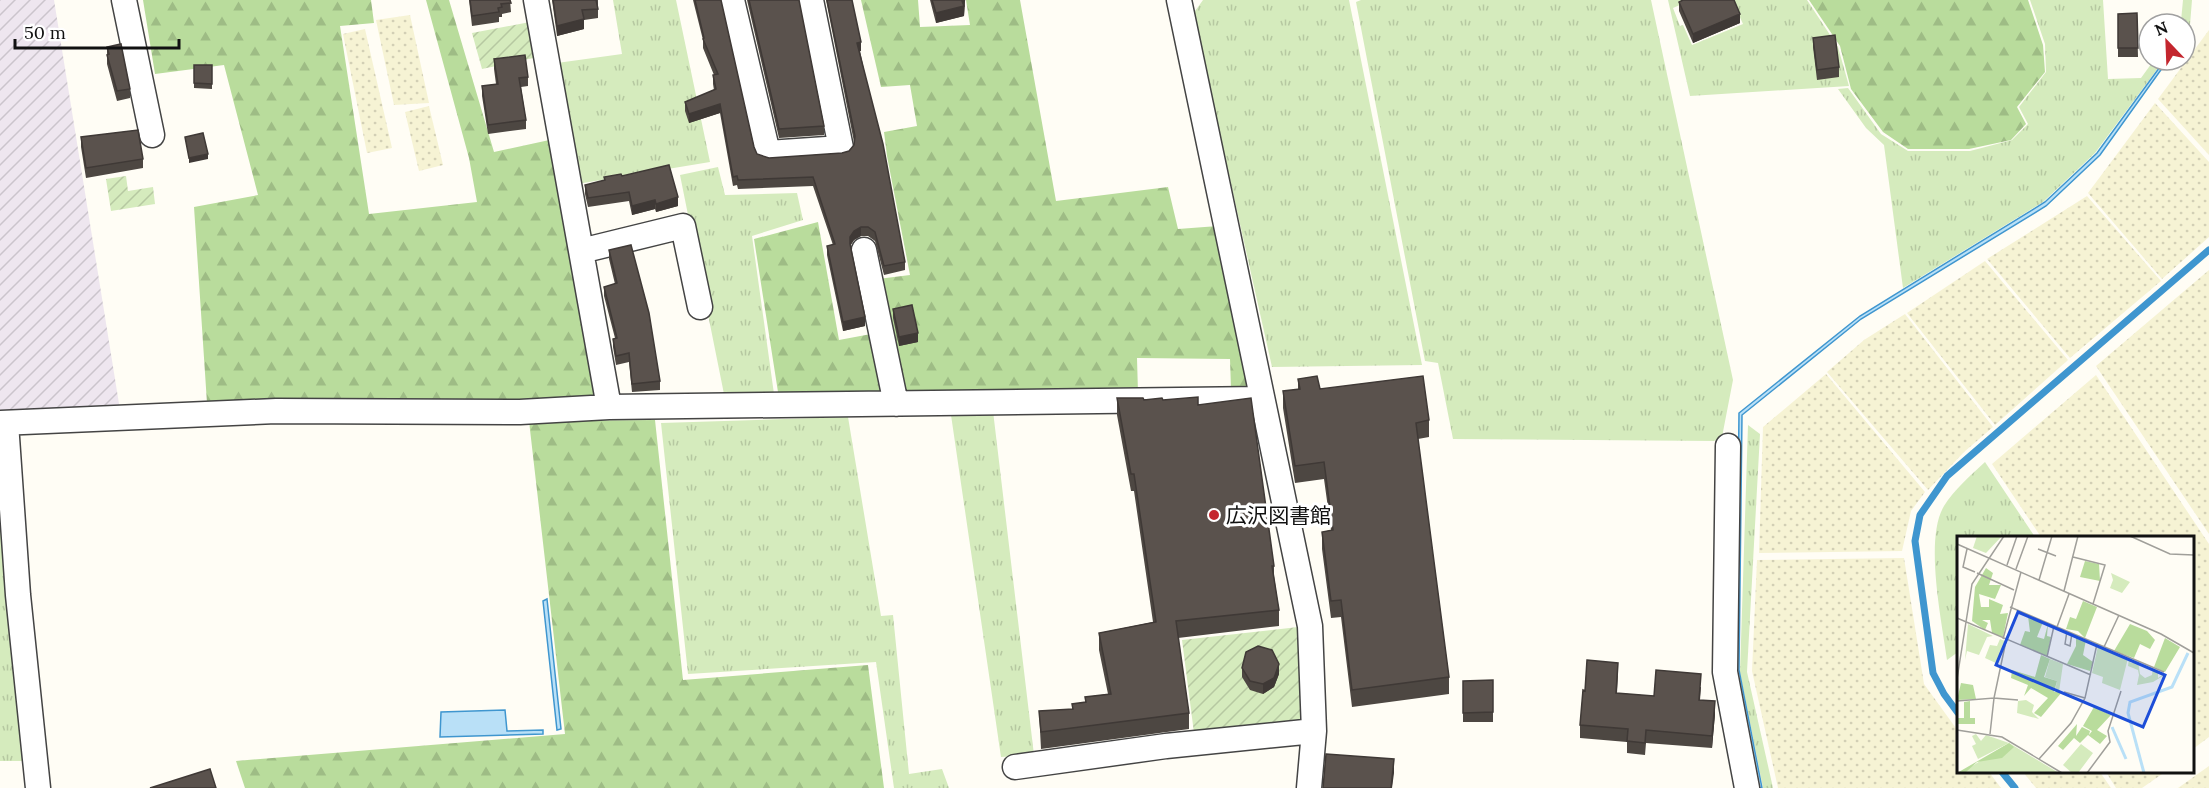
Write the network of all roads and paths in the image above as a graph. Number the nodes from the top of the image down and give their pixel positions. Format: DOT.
graph roads {
  1 [pos="124,0"];
  2 [pos="537,0"];
  3 [pos="732,0"];
  4 [pos="811,0"];
  5 [pos="1179,0"];
  6 [pos="152,135"];
  7 [pos="864,250"];
  8 [pos="581,251"];
  9 [pos="700,307"];
  10 [pos="1262,399"];
  11 [pos="896,404"];
  12 [pos="609,407"];
  13 [pos="3,423"];
  14 [pos="1728,446"];
  15 [pos="1314,731"];
  16 [pos="1015,767"];
  17 [pos="38,788"];
  18 [pos="1309,788"];
  19 [pos="1747,788"];
  1 -- 6 [label="street"];
  2 -- 8 [label="street"];
  3 -- 4 [label="street"];
  5 -- 10 [label="street"];
  7 -- 11 [label="street"];
  8 -- 9 [label="street"];
  8 -- 12 [label="street"];
  10 -- 11 [label="street"];
  10 -- 15 [label="street"];
  11 -- 12 [label="street"];
  12 -- 13 [label="street"];
  13 -- 17 [label="street"];
  14 -- 19 [label="street"];
  15 -- 16 [label="street"];
  15 -- 18 [label="street"];
}
